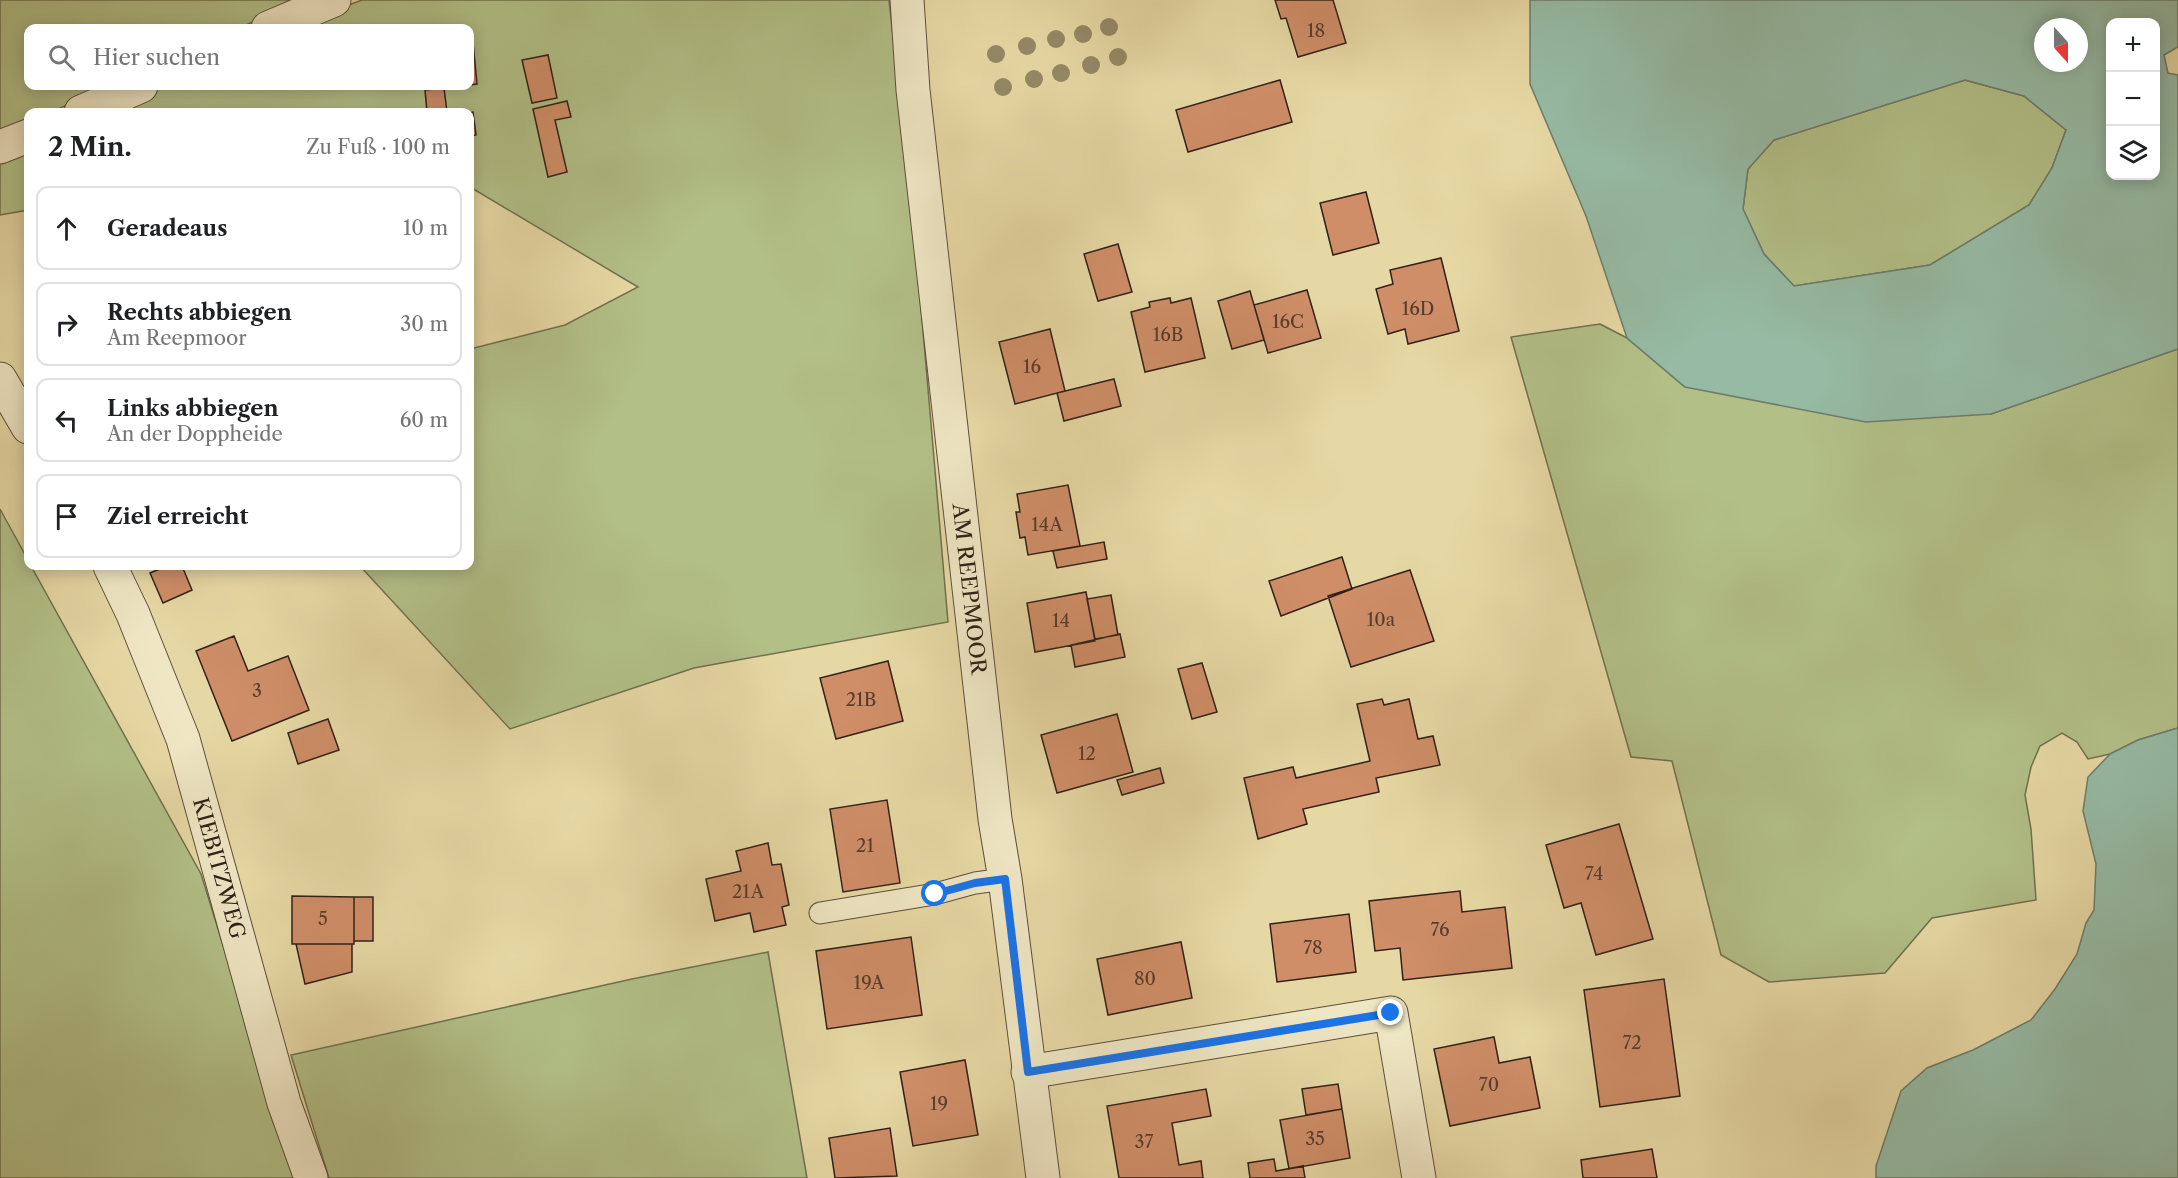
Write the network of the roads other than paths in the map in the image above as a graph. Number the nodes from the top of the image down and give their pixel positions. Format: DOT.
graph roads {
  1 [pos="334,0"];
  2 [pos="907,0"];
  3 [pos="277,24"];
  4 [pos="132,90"];
  5 [pos="90,108"];
  6 [pos="24,138"];
  7 [pos="0,147"];
  8 [pos="0,379"];
  9 [pos="24,420"];
  10 [pos="112,570"];
  11 [pos="1005,879"];
  12 [pos="820,914"];
  13 [pos="1028,1072"];
  14 [pos="311,1178"];
  15 [pos="1043,1178"];
  16 [pos="1419,1178"];
  1 -- 3 [label="street"];
  2 -- 11 [label="street, AM REEPMOOR"];
  4 -- 5 [label="street"];
  6 -- 7 [label="street"];
  8 -- 9 [label="street"];
  10 -- 14 [label="street, KIEBITZWEG"];
  11 -- 12 [label="lane"];
  11 -- 13 [label="street, AM REEPMOOR"];
  13 -- 15 [label="street, AM REEPMOOR"];
  13 -- 16 [label="street"];
}
